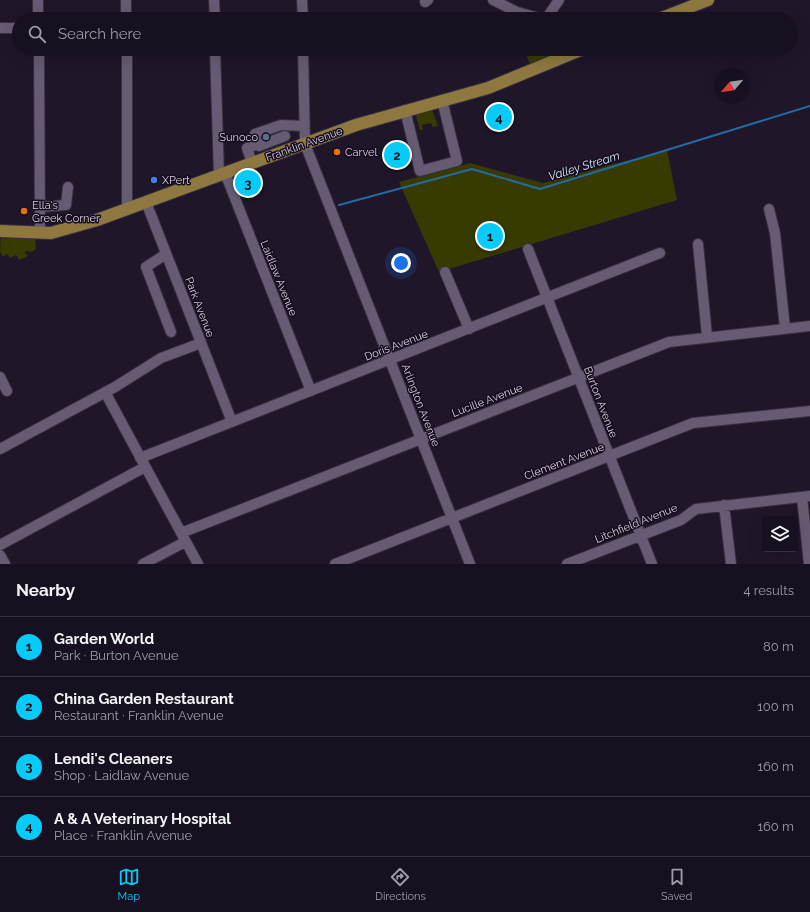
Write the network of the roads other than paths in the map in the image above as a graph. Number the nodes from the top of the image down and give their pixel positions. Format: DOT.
graph roads {
  1 [pos="38,0"];
  2 [pos="126,0"];
  3 [pos="214,0"];
  4 [pos="302,0"];
  5 [pos="493,0"];
  6 [pos="559,0"];
  7 [pos="708,0"];
  8 [pos="38,12"];
  9 [pos="126,12"];
  10 [pos="215,12"];
  11 [pos="302,12"];
  12 [pos="517,12"];
  13 [pos="550,12"];
  14 [pos="677,12"];
  15 [pos="0,28"];
  16 [pos="12,28"];
  17 [pos="39,56"];
  18 [pos="127,56"];
  19 [pos="216,56"];
  20 [pos="303,56"];
  21 [pos="555,56"];
  22 [pos="442,100"];
  23 [pos="404,110"];
  24 [pos="280,125"];
  25 [pos="304,126"];
  26 [pos="285,136"];
  27 [pos="258,144"];
  28 [pos="305,144"];
  29 [pos="289,150"];
  30 [pos="252,163"];
  31 [pos="222,174"];
  32 [pos="68,188"];
  33 [pos="146,202"];
  34 [pos="40,207"];
  35 [pos="127,208"];
  36 [pos="769,209"];
  37 [pos="0,231"];
  38 [pos="40,234"];
  39 [pos="698,244"];
  40 [pos="528,249"];
  41 [pos="660,253"];
  42 [pos="166,254"];
  43 [pos="445,272"];
  44 [pos="548,298"];
  45 [pos="810,326"];
  46 [pos="785,328"];
  47 [pos="469,329"];
  48 [pos="171,332"];
  49 [pos="707,336"];
  50 [pos="201,343"];
  51 [pos="390,360"];
  52 [pos="0,377"];
  53 [pos="579,377"];
  54 [pos="8,391"];
  55 [pos="311,391"];
  56 [pos="105,392"];
  57 [pos="810,411"];
  58 [pos="232,422"];
  59 [pos="421,439"];
  60 [pos="0,448"];
  61 [pos="610,456"];
  62 [pos="142,462"];
  63 [pos="806,497"];
  64 [pos="724,505"];
  65 [pos="452,518"];
  66 [pos="640,535"];
  67 [pos="183,537"];
  68 [pos="0,545"];
  69 [pos="0,554"];
  70 [pos="5,564"];
  71 [pos="143,564"];
  72 [pos="198,564"];
  73 [pos="335,564"];
  74 [pos="470,564"];
  75 [pos="567,564"];
  76 [pos="652,564"];
  77 [pos="731,564"];
  78 [pos="809,564"];
  1 -- 8 [label="street"];
  2 -- 9 [label="street"];
  3 -- 10 [label="street"];
  4 -- 11 [label="street"];
  5 -- 12 [label="street"];
  6 -- 13 [label="street"];
  7 -- 14 [label="main road"];
  15 -- 16 [label="street"];
  17 -- 34 [label="street"];
  18 -- 35 [label="street"];
  19 -- 31 [label="street, Laidlaw Avenue"];
  20 -- 25 [label="street, Arlington Avenue"];
  21 -- 22 [label="main road, Franklin Avenue"];
  22 -- 23 [label="main road, Franklin Avenue"];
  22 -- 23 [label="street"];
  23 -- 28 [label="main road, Franklin Avenue"];
  24 -- 25 [label="street"];
  24 -- 26 [label="street"];
  24 -- 27 [label="street"];
  25 -- 28 [label="street, Arlington Avenue"];
  26 -- 27 [label="street"];
  26 -- 29 [label="street"];
  27 -- 30 [label="street"];
  28 -- 29 [label="main road, Franklin Avenue"];
  28 -- 51 [label="street, Arlington Avenue"];
  29 -- 30 [label="main road, Franklin Avenue"];
  30 -- 31 [label="main road, Franklin Avenue"];
  31 -- 33 [label="main road, Franklin Avenue"];
  31 -- 55 [label="street, Laidlaw Avenue"];
  32 -- 34 [label="street"];
  33 -- 35 [label="main road, Franklin Avenue"];
  33 -- 42 [label="street, Park Avenue"];
  34 -- 38 [label="street"];
  35 -- 38 [label="main road, Franklin Avenue"];
  36 -- 46 [label="street"];
  37 -- 38 [label="main road, Franklin Avenue"];
  39 -- 49 [label="street"];
  40 -- 44 [label="street, Burton Avenue"];
  41 -- 44 [label="street, Doris Avenue"];
  42 -- 48 [label="street"];
  42 -- 50 [label="street, Park Avenue"];
  43 -- 47 [label="street"];
  44 -- 47 [label="street, Doris Avenue"];
  44 -- 53 [label="street, Burton Avenue"];
  45 -- 46 [label="street, Lucille Avenue"];
  46 -- 49 [label="street, Lucille Avenue"];
  47 -- 51 [label="street, Doris Avenue"];
  49 -- 53 [label="street, Lucille Avenue"];
  50 -- 56 [label="street"];
  50 -- 58 [label="street, Park Avenue"];
  51 -- 55 [label="street, Doris Avenue"];
  51 -- 59 [label="street, Arlington Avenue"];
  52 -- 54 [label="street"];
  53 -- 59 [label="street, Lucille Avenue"];
  53 -- 61 [label="street, Burton Avenue"];
  55 -- 58 [label="street, Doris Avenue"];
  56 -- 60 [label="street"];
  56 -- 62 [label="street"];
  57 -- 61 [label="street, Clement Avenue"];
  58 -- 62 [label="street, Doris Avenue"];
  59 -- 65 [label="street, Arlington Avenue"];
  59 -- 67 [label="street, Lucille Avenue"];
  61 -- 65 [label="street, Clement Avenue"];
  61 -- 66 [label="street, Burton Avenue"];
  62 -- 67 [label="street"];
  62 -- 68 [label="street, Doris Avenue"];
  63 -- 64 [label="street, Litchfield Avenue"];
  63 -- 78 [label="street"];
  64 -- 66 [label="street, Litchfield Avenue"];
  64 -- 77 [label="street"];
  65 -- 73 [label="street, Clement Avenue"];
  65 -- 74 [label="street, Arlington Avenue"];
  66 -- 75 [label="street, Litchfield Avenue"];
  66 -- 76 [label="street, Burton Avenue"];
  67 -- 71 [label="street, Lucille Avenue"];
  67 -- 72 [label="street"];
  69 -- 70 [label="street"];
}
